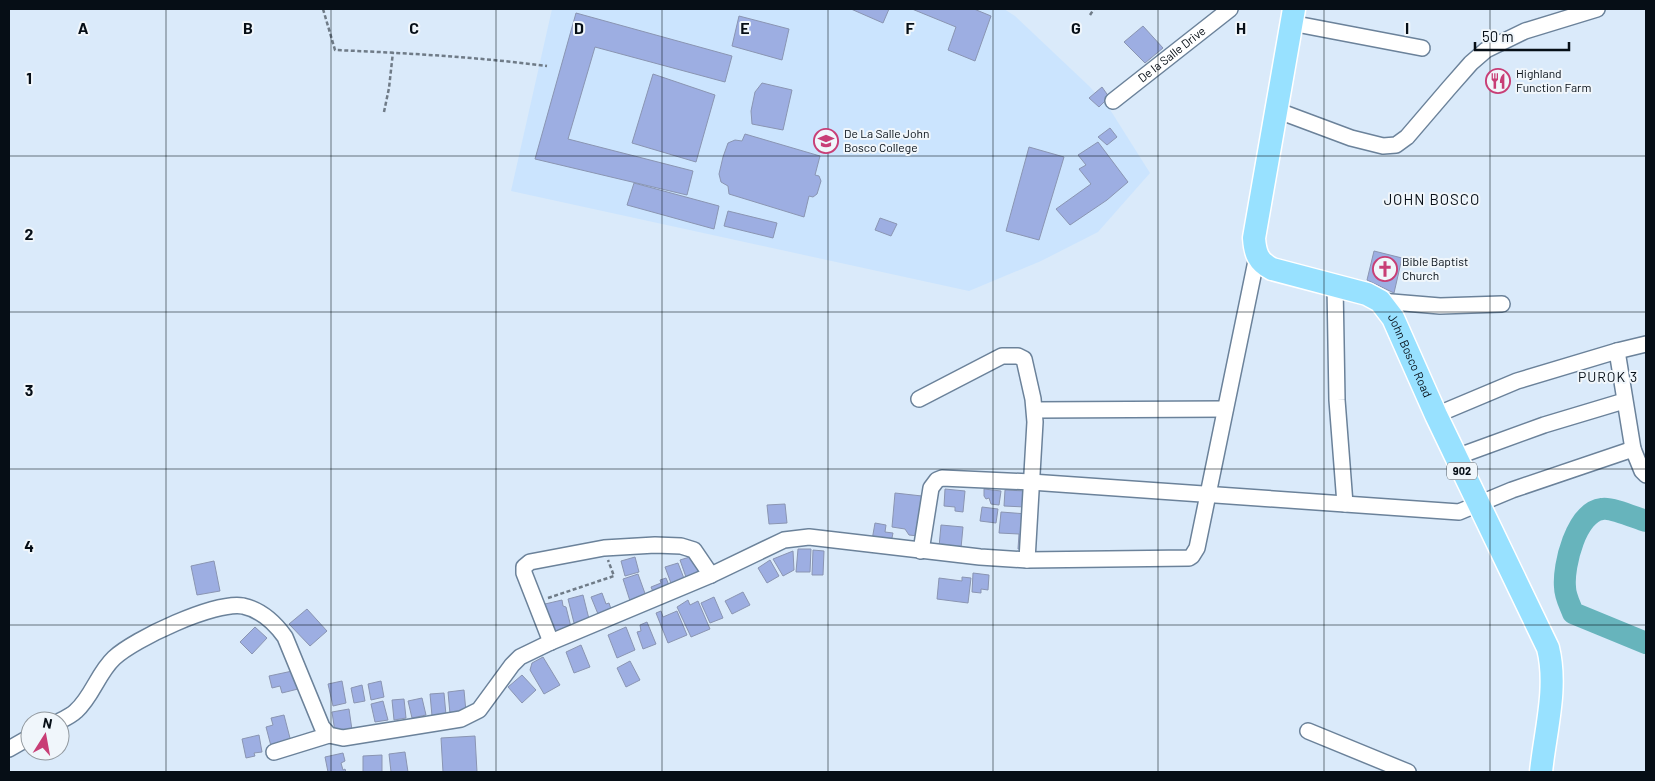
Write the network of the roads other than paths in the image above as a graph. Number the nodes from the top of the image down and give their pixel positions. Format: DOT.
graph roads {
  1 [pos="1230,9"];
  2 [pos="1597,9"];
  3 [pos="1293,16"];
  4 [pos="1422,48"];
  5 [pos="1113,100"];
  6 [pos="1276,110"];
  7 [pos="1257,256"];
  8 [pos="1334,285"];
  9 [pos="1380,301"];
  10 [pos="1502,304"];
  11 [pos="1646,344"];
  12 [pos="1617,351"];
  13 [pos="919,399"];
  14 [pos="1624,401"];
  15 [pos="1225,409"];
  16 [pos="1035,410"];
  17 [pos="1436,415"];
  18 [pos="1633,449"];
  19 [pos="1456,457"];
  20 [pos="1646,475"];
  21 [pos="1031,482"];
  22 [pos="1207,494"];
  23 [pos="1345,504"];
  24 [pos="1478,505"];
  25 [pos="921,551"];
  26 [pos="1026,560"];
  27 [pos="711,575"];
  28 [pos="551,642"];
  29 [pos="70,715"];
  30 [pos="1308,731"];
  31 [pos="329,735"];
  32 [pos="20,743"];
  33 [pos="9,749"];
  34 [pos="274,752"];
  35 [pos="1540,771"];
  36 [pos="1408,772"];
  1 -- 5 [label="street, De la Salle Drive"];
  2 -- 6 [label="street"];
  3 -- 4 [label="street"];
  3 -- 6 [label="highway"];
  6 -- 7 [label="highway"];
  7 -- 8 [label="highway, John Bosco Road"];
  7 -- 15 [label="street"];
  8 -- 9 [label="highway, John Bosco Road"];
  8 -- 23 [label="street"];
  9 -- 10 [label="street"];
  9 -- 17 [label="highway, John Bosco Road / 902"];
  11 -- 12 [label="street"];
  12 -- 14 [label="street"];
  12 -- 17 [label="street"];
  13 -- 16 [label="street"];
  14 -- 18 [label="street"];
  14 -- 19 [label="street"];
  15 -- 16 [label="street"];
  15 -- 22 [label="street"];
  16 -- 21 [label="street"];
  17 -- 19 [label="highway, John Bosco Road / 902"];
  18 -- 20 [label="street"];
  18 -- 24 [label="street"];
  19 -- 24 [label="highway, John Bosco Road / 902"];
  21 -- 22 [label="street"];
  21 -- 25 [label="street"];
  21 -- 26 [label="street"];
  22 -- 23 [label="street"];
  22 -- 26 [label="street"];
  23 -- 24 [label="street"];
  24 -- 35 [label="highway, John Bosco Road / 902"];
  25 -- 26 [label="street"];
  25 -- 27 [label="street"];
  27 -- 28 [label="street"];
  27 -- 28 [label="street"];
  28 -- 31 [label="street"];
  29 -- 31 [label="street"];
  30 -- 36 [label="street"];
  31 -- 34 [label="street"];
  32 -- 33 [label="street"];
}
